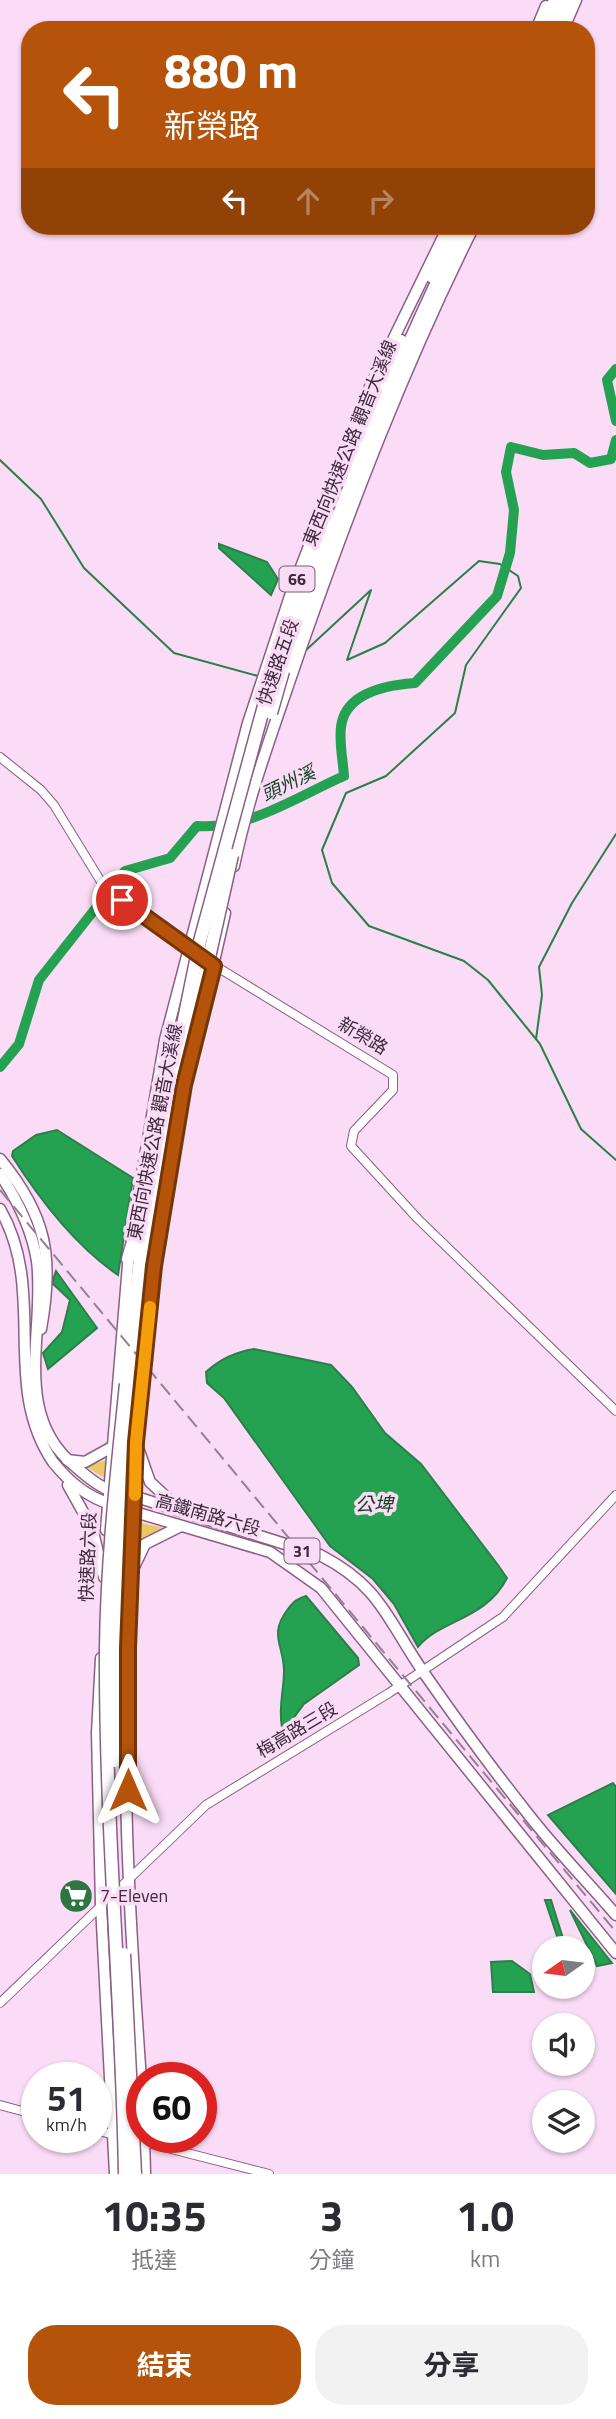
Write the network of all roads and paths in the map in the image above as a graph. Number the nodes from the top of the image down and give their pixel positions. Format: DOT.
graph roads {
  1 [pos="549,0"];
  2 [pos="555,0"];
  3 [pos="565,0"];
  4 [pos="576,0"];
  5 [pos="540,21"];
  6 [pos="547,21"];
  7 [pos="556,21"];
  8 [pos="567,21"];
  9 [pos="444,235"];
  10 [pos="450,235"];
  11 [pos="460,235"];
  12 [pos="470,235"];
  13 [pos="0,757"];
  14 [pos="191,949"];
  15 [pos="214,966"];
  16 [pos="169,1114"];
  17 [pos="0,1159"];
  18 [pos="0,1174"];
  19 [pos="153,1187"];
  20 [pos="0,1209"];
  21 [pos="128,1259"];
  22 [pos="154,1266"];
  23 [pos="34,1369"];
  24 [pos="130,1384"];
  25 [pos="616,1412"];
  26 [pos="136,1442"];
  27 [pos="112,1447"];
  28 [pos="47,1454"];
  29 [pos="67,1460"];
  30 [pos="108,1490"];
  31 [pos="616,1495"];
  32 [pos="135,1496"];
  33 [pos="107,1504"];
  34 [pos="134,1511"];
  35 [pos="199,1519"];
  36 [pos="180,1526"];
  37 [pos="104,1577"];
  38 [pos="130,1583"];
  39 [pos="422,1671"];
  40 [pos="400,1685"];
  41 [pos="129,1880"];
  42 [pos="101,1905"];
  43 [pos="616,1915"];
  44 [pos="616,1953"];
  45 [pos="0,2003"];
  46 [pos="140,2062"];
  47 [pos="0,2105"];
  48 [pos="21,2111"];
  49 [pos="112,2134"];
  50 [pos="115,2135"];
  51 [pos="126,2136"];
  52 [pos="145,2153"];
  53 [pos="195,2153"];
  54 [pos="115,2174"];
  55 [pos="125,2174"];
  56 [pos="135,2174"];
  57 [pos="145,2174"];
  58 [pos="269,2174"];
  1 -- 5 [label="main road"];
  2 -- 6 [label="highway"];
  3 -- 7 [label="highway"];
  4 -- 8 [label="main road"];
  9 -- 14 [label="main road, 快速路五段 / 66"];
  10 -- 16 [label="highway, 東西向快速公路 觀音大溪線 / 66, bridge"];
  11 -- 16 [label="highway, 東西向快速公路 觀音大溪線 / 66, bridge"];
  12 -- 15 [label="main road, 快速路五段 / 66"];
  13 -- 14 [label="street, 新榮路"];
  14 -- 15 [label="street, 新榮路"];
  14 -- 21 [label="main road, 快速路六段 / 66"];
  15 -- 22 [label="main road, 66"];
  15 -- 25 [label="street, 新榮路"];
  16 -- 19 [label="highway, 東西向快速公路 觀音大溪線 / 66"];
  17 -- 23 [label="main road, 高鐵南路六段 / 31"];
  18 -- 23 [label="main road, 高鐵南路六段 / 31"];
  19 -- 21 [label="highway"];
  19 -- 22 [label="highway"];
  19 -- 24 [label="highway, 東西向快速公路 觀音大溪線 / 66"];
  20 -- 28 [label="main road, 高鐵南路六段 / 31"];
  21 -- 27 [label="main road, 快速路六段 / 66"];
  22 -- 26 [label="main road, 66"];
  23 -- 29 [label="main road, 高鐵南路六段 / 31"];
  24 -- 55 [label="highway, 東西向快速公路 觀音大溪線 / 66, bridge"];
  24 -- 56 [label="highway, 東西向快速公路 觀音大溪線 / 66, bridge"];
  26 -- 32 [label="main road, 66"];
  26 -- 35 [label="main road"];
  27 -- 29 [label="main road"];
  27 -- 30 [label="main road, 快速路六段 / 66"];
  28 -- 33 [label="main road, 高鐵南路六段 / 31"];
  28 -- 37 [label="main road, 31"];
  29 -- 30 [label="main road, 高鐵南路六段 / 31"];
  30 -- 32 [label="main road, 高鐵南路六段 / 31"];
  30 -- 33 [label="main road, 快速路六段 / 66"];
  31 -- 39 [label="street, 梅高路三段"];
  32 -- 34 [label="main road, 66"];
  32 -- 35 [label="main road, 高鐵南路六段 / 31"];
  33 -- 34 [label="main road, 高鐵南路六段 / 31"];
  33 -- 37 [label="main road, 快速路六段 / 66"];
  34 -- 36 [label="main road, 高鐵南路六段 / 31"];
  34 -- 38 [label="main road, 66"];
  35 -- 39 [label="main road, 高鐵南路六段 / 31"];
  36 -- 38 [label="main road"];
  36 -- 40 [label="main road, 高鐵南路六段 / 31"];
  37 -- 42 [label="main road, 快速路六段 / 66"];
  38 -- 41 [label="main road, 66"];
  39 -- 40 [label="street, 梅高路三段"];
  39 -- 43 [label="main road, 高鐵南路六段 / 31"];
  40 -- 41 [label="street, 梅高路三段"];
  40 -- 44 [label="main road, 高鐵南路六段 / 31"];
  41 -- 42 [label="street, 梅高路三段"];
  41 -- 46 [label="main road, 66"];
  42 -- 45 [label="street, 梅高路三段"];
  42 -- 50 [label="main road, 快速路六段 / 66"];
  47 -- 48 [label="street"];
  49 -- 50 [label="street"];
  50 -- 51 [label="street"];
  50 -- 54 [label="main road, 快速路六段 / 66"];
  52 -- 57 [label="main road"];
  53 -- 58 [label="street"];
}
